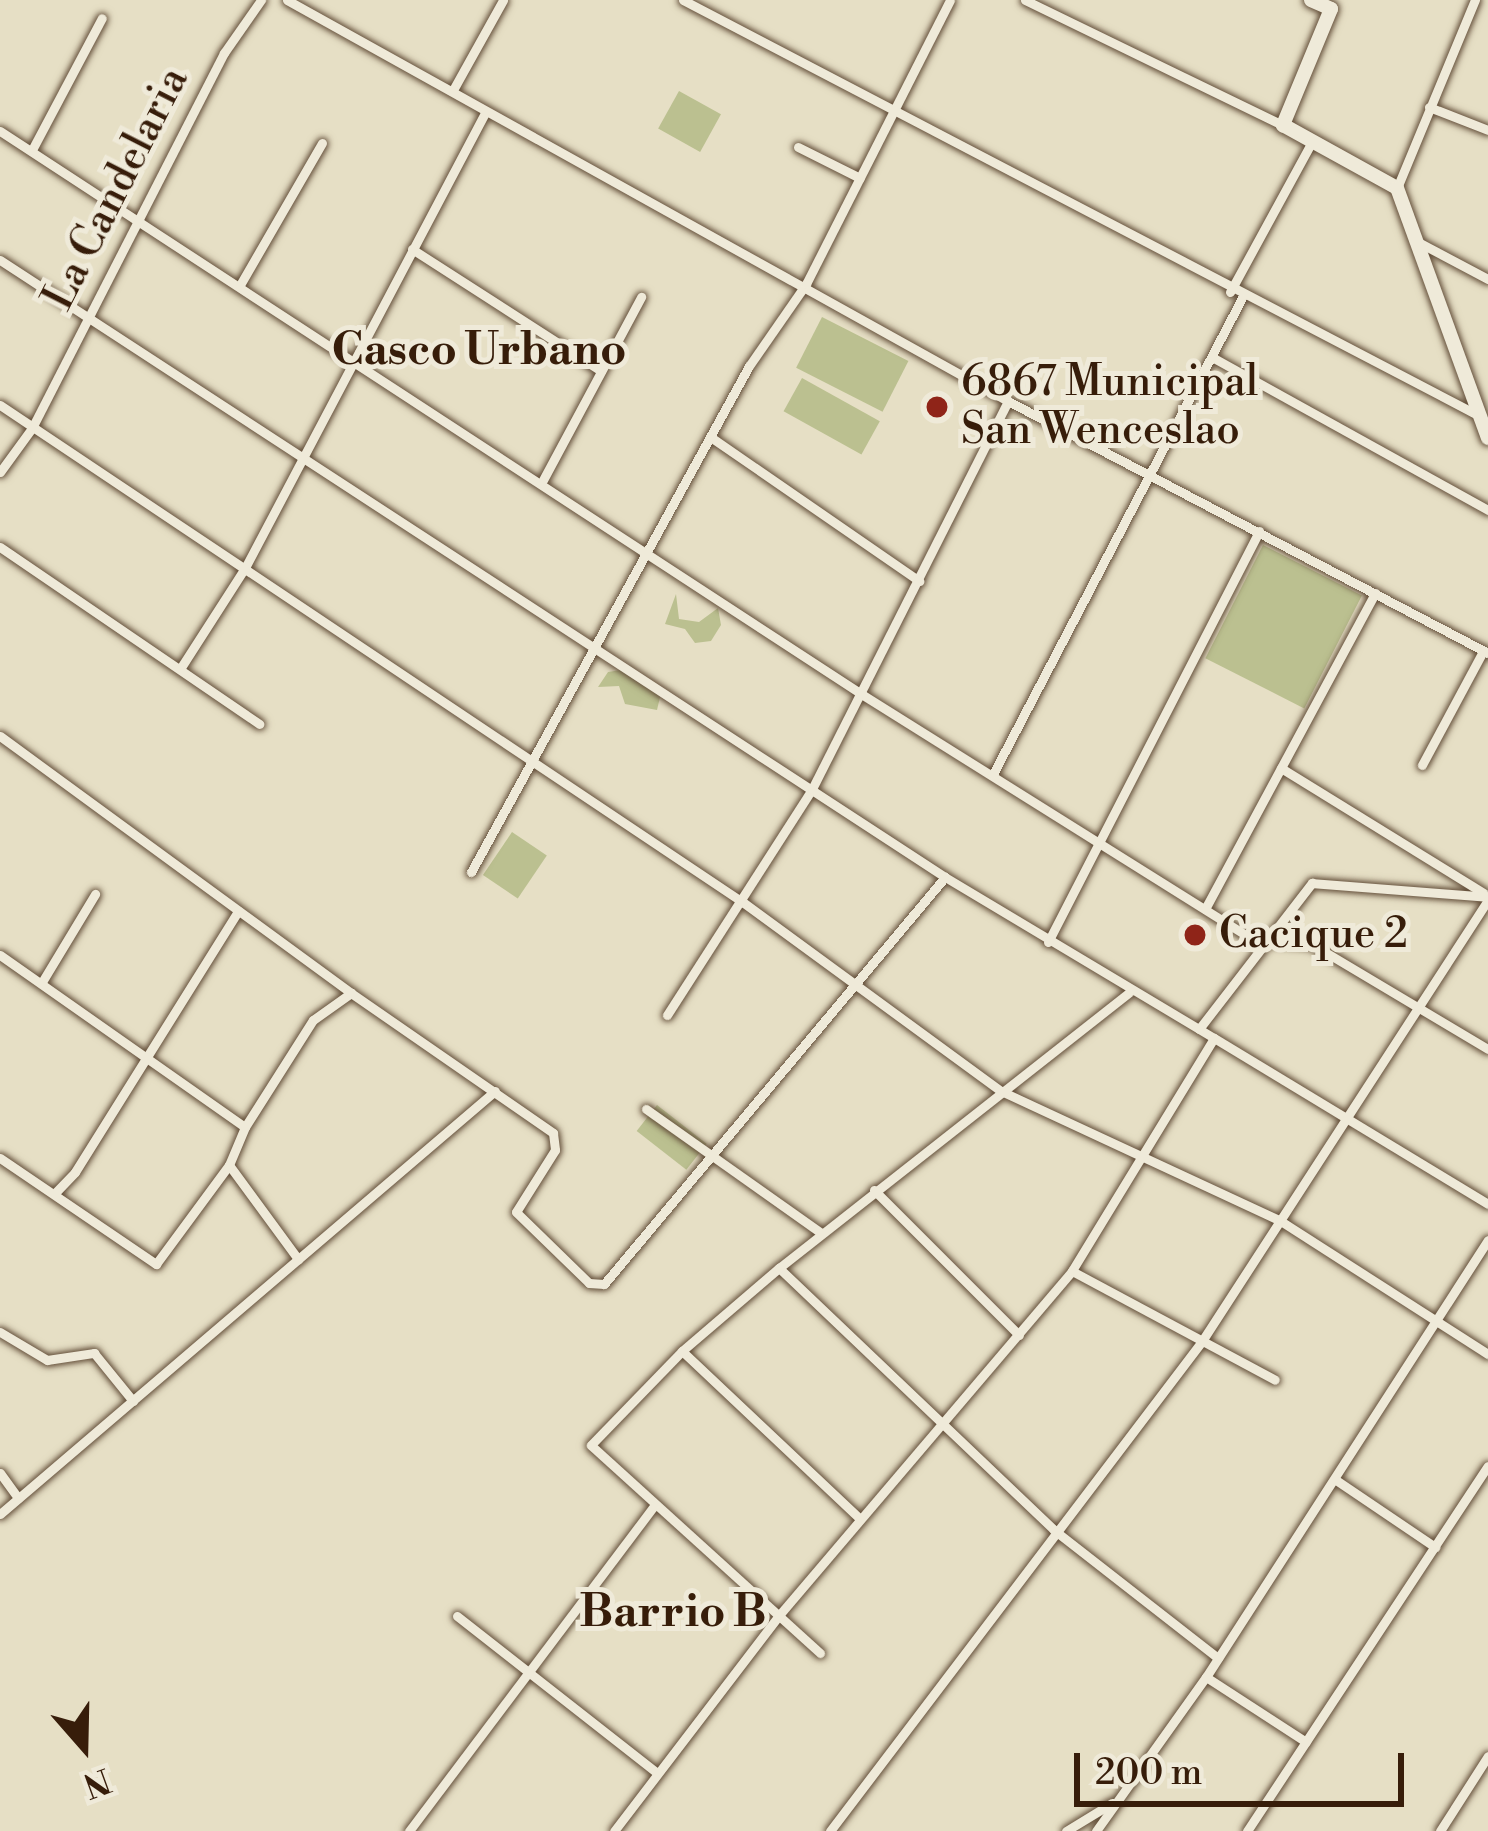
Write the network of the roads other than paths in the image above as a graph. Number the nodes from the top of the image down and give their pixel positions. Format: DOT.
graph roads {
  1 [pos="261,0"];
  2 [pos="287,0"];
  3 [pos="502,0"];
  4 [pos="682,0"];
  5 [pos="950,0"];
  6 [pos="1025,0"];
  7 [pos="1311,0"];
  8 [pos="1475,0"];
  9 [pos="1041,3"];
  10 [pos="705,5"];
  11 [pos="102,18"];
  12 [pos="453,90"];
  13 [pos="1429,107"];
  14 [pos="487,111"];
  15 [pos="892,113"];
  16 [pos="1283,125"];
  17 [pos="0,130"];
  18 [pos="1488,130"];
  19 [pos="1313,140"];
  20 [pos="322,143"];
  21 [pos="798,147"];
  22 [pos="32,150"];
  23 [pos="860,178"];
  24 [pos="1397,188"];
  25 [pos="139,216"];
  26 [pos="1418,242"];
  27 [pos="412,249"];
  28 [pos="0,260"];
  29 [pos="1488,279"];
  30 [pos="806,284"];
  31 [pos="240,286"];
  32 [pos="1230,292"];
  33 [pos="641,297"];
  34 [pos="1242,298"];
  35 [pos="89,316"];
  36 [pos="1212,357"];
  37 [pos="354,363"];
  38 [pos="601,371"];
  39 [pos="1008,401"];
  40 [pos="0,405"];
  41 [pos="1482,417"];
  42 [pos="32,428"];
  43 [pos="712,438"];
  44 [pos="1488,438"];
  45 [pos="304,458"];
  46 [pos="0,472"];
  47 [pos="1150,475"];
  48 [pos="543,480"];
  49 [pos="1488,510"];
  50 [pos="1259,531"];
  51 [pos="0,547"];
  52 [pos="649,554"];
  53 [pos="246,566"];
  54 [pos="920,581"];
  55 [pos="1375,593"];
  56 [pos="598,651"];
  57 [pos="1485,652"];
  58 [pos="180,669"];
  59 [pos="863,695"];
  60 [pos="260,724"];
  61 [pos="0,736"];
  62 [pos="536,762"];
  63 [pos="1422,765"];
  64 [pos="1281,768"];
  65 [pos="993,774"];
  66 [pos="812,789"];
  67 [pos="1103,844"];
  68 [pos="471,872"];
  69 [pos="945,877"];
  70 [pos="95,895"];
  71 [pos="1488,898"];
  72 [pos="744,903"];
  73 [pos="1205,910"];
  74 [pos="238,911"];
  75 [pos="1272,937"];
  76 [pos="1048,942"];
  77 [pos="0,955"];
  78 [pos="42,982"];
  79 [pos="854,988"];
  80 [pos="351,993"];
  81 [pos="1129,993"];
  82 [pos="1415,1006"];
  83 [pos="667,1015"];
  84 [pos="1199,1029"];
  85 [pos="1214,1038"];
  86 [pos="1488,1049"];
  87 [pos="149,1055"];
  88 [pos="1001,1090"];
  89 [pos="496,1091"];
  90 [pos="646,1109"];
  91 [pos="1348,1115"];
  92 [pos="245,1127"];
  93 [pos="1144,1155"];
  94 [pos="0,1157"];
  95 [pos="713,1158"];
  96 [pos="229,1165"];
  97 [pos="874,1190"];
  98 [pos="54,1194"];
  99 [pos="1488,1204"];
  100 [pos="1279,1220"];
  101 [pos="821,1233"];
  102 [pos="1488,1240"];
  103 [pos="298,1259"];
  104 [pos="779,1268"];
  105 [pos="1072,1270"];
  106 [pos="1439,1322"];
  107 [pos="0,1332"];
  108 [pos="1019,1334"];
  109 [pos="1202,1341"];
  110 [pos="682,1351"];
  111 [pos="1488,1354"];
  112 [pos="1275,1380"];
  113 [pos="133,1401"];
  114 [pos="940,1423"];
  115 [pos="1488,1466"];
  116 [pos="0,1473"];
  117 [pos="1336,1480"];
  118 [pos="18,1498"];
  119 [pos="654,1506"];
  120 [pos="0,1514"];
  121 [pos="859,1518"];
  122 [pos="1054,1530"];
  123 [pos="1435,1547"];
  124 [pos="780,1614"];
  125 [pos="457,1616"];
  126 [pos="820,1652"];
  127 [pos="1219,1658"];
  128 [pos="530,1671"];
  129 [pos="1206,1677"];
  130 [pos="1306,1742"];
  131 [pos="1488,1756"];
  132 [pos="657,1773"];
  133 [pos="1114,1802"];
  134 [pos="410,1831"];
  135 [pos="614,1831"];
  136 [pos="830,1831"];
  137 [pos="1066,1831"];
  138 [pos="1096,1831"];
  139 [pos="1247,1831"];
  140 [pos="1440,1831"];
  1 -- 25 [label="street, La Candelaria"];
  2 -- 12 [label="street"];
  3 -- 12 [label="street"];
  4 -- 10 [label="street"];
  5 -- 15 [label="street"];
  6 -- 9 [label="street"];
  7 -- 16 [label="main road"];
  8 -- 13 [label="street"];
  9 -- 16 [label="street"];
  10 -- 15 [label="street"];
  11 -- 22 [label="street"];
  12 -- 14 [label="street"];
  13 -- 18 [label="street"];
  13 -- 24 [label="street"];
  14 -- 27 [label="street"];
  14 -- 30 [label="street"];
  15 -- 23 [label="street"];
  15 -- 32 [label="street"];
  16 -- 19 [label="main road"];
  17 -- 22 [label="street"];
  19 -- 24 [label="main road"];
  19 -- 32 [label="street"];
  20 -- 31 [label="street"];
  21 -- 23 [label="street"];
  22 -- 25 [label="street"];
  23 -- 30 [label="street"];
  24 -- 26 [label="main road"];
  25 -- 31 [label="street"];
  25 -- 35 [label="street, La Candelaria"];
  26 -- 29 [label="street"];
  26 -- 41 [label="main road"];
  27 -- 37 [label="street"];
  27 -- 38 [label="street"];
  28 -- 35 [label="street"];
  30 -- 39 [label="street"];
  30 -- 43 [label="street"];
  31 -- 37 [label="street"];
  32 -- 34 [label="street"];
  33 -- 38 [label="street"];
  34 -- 36 [label="street"];
  34 -- 41 [label="street"];
  35 -- 42 [label="street, La Candelaria"];
  35 -- 45 [label="street"];
  36 -- 47 [label="street"];
  36 -- 49 [label="street"];
  37 -- 45 [label="street"];
  37 -- 48 [label="street"];
  38 -- 48 [label="street"];
  39 -- 47 [label="street"];
  39 -- 54 [label="street"];
  40 -- 42 [label="street"];
  41 -- 44 [label="main road"];
  42 -- 46 [label="street, La Candelaria"];
  42 -- 53 [label="street"];
  43 -- 52 [label="street"];
  43 -- 54 [label="street"];
  45 -- 53 [label="street"];
  45 -- 56 [label="street"];
  47 -- 50 [label="street"];
  47 -- 65 [label="street"];
  48 -- 52 [label="street"];
  50 -- 55 [label="street"];
  50 -- 67 [label="street"];
  51 -- 58 [label="street"];
  52 -- 56 [label="street"];
  52 -- 59 [label="street"];
  53 -- 58 [label="street"];
  53 -- 62 [label="street"];
  54 -- 59 [label="street"];
  55 -- 57 [label="street"];
  55 -- 64 [label="street"];
  56 -- 62 [label="street"];
  56 -- 66 [label="street"];
  57 -- 63 [label="street"];
  58 -- 60 [label="street"];
  59 -- 65 [label="street"];
  59 -- 66 [label="street"];
  61 -- 74 [label="street"];
  62 -- 68 [label="street"];
  62 -- 72 [label="street"];
  64 -- 71 [label="street"];
  64 -- 73 [label="street"];
  65 -- 67 [label="street"];
  66 -- 69 [label="street"];
  66 -- 72 [label="street"];
  67 -- 73 [label="street"];
  67 -- 76 [label="street"];
  69 -- 76 [label="street"];
  69 -- 79 [label="street"];
  70 -- 78 [label="street"];
  71 -- 75 [label="street"];
  71 -- 82 [label="street"];
  72 -- 79 [label="street"];
  72 -- 83 [label="street"];
  73 -- 75 [label="street"];
  74 -- 80 [label="street"];
  74 -- 87 [label="street"];
  75 -- 82 [label="street"];
  75 -- 84 [label="street"];
  76 -- 81 [label="street"];
  77 -- 78 [label="street"];
  78 -- 87 [label="street"];
  79 -- 88 [label="street"];
  79 -- 95 [label="street"];
  80 -- 89 [label="street"];
  80 -- 92 [label="street"];
  81 -- 84 [label="street"];
  81 -- 88 [label="street"];
  82 -- 86 [label="street"];
  82 -- 91 [label="street"];
  84 -- 85 [label="street"];
  85 -- 91 [label="street"];
  85 -- 93 [label="street"];
  87 -- 92 [label="street"];
  87 -- 98 [label="street"];
  88 -- 93 [label="street"];
  88 -- 97 [label="street"];
  89 -- 95 [label="street"];
  89 -- 103 [label="street"];
  90 -- 95 [label="street"];
  91 -- 99 [label="street"];
  91 -- 100 [label="street"];
  92 -- 96 [label="street"];
  93 -- 100 [label="street"];
  93 -- 105 [label="street"];
  94 -- 98 [label="street"];
  95 -- 101 [label="street"];
  96 -- 98 [label="street"];
  96 -- 103 [label="street"];
  97 -- 101 [label="street"];
  97 -- 108 [label="street"];
  100 -- 106 [label="street"];
  100 -- 109 [label="street"];
  101 -- 104 [label="street"];
  102 -- 106 [label="street"];
  103 -- 113 [label="street"];
  104 -- 110 [label="street"];
  104 -- 114 [label="street"];
  105 -- 108 [label="street"];
  105 -- 109 [label="street"];
  106 -- 111 [label="street"];
  106 -- 117 [label="street"];
  107 -- 113 [label="street"];
  108 -- 114 [label="street"];
  109 -- 112 [label="street"];
  109 -- 122 [label="street"];
  110 -- 119 [label="street"];
  110 -- 121 [label="street"];
  113 -- 118 [label="street"];
  114 -- 121 [label="street"];
  114 -- 122 [label="street"];
  115 -- 123 [label="street"];
  116 -- 118 [label="street"];
  117 -- 123 [label="street"];
  117 -- 127 [label="street"];
  118 -- 120 [label="street"];
  119 -- 124 [label="street"];
  119 -- 128 [label="street"];
  121 -- 124 [label="street"];
  122 -- 127 [label="street"];
  122 -- 136 [label="street"];
  123 -- 130 [label="street"];
  124 -- 126 [label="street"];
  124 -- 132 [label="street"];
  125 -- 128 [label="street"];
  127 -- 129 [label="street"];
  128 -- 132 [label="street"];
  128 -- 134 [label="street"];
  129 -- 130 [label="street"];
  129 -- 133 [label="street"];
  130 -- 139 [label="street"];
  131 -- 140 [label="street"];
  132 -- 135 [label="street"];
  133 -- 137 [label="street"];
  133 -- 138 [label="street"];
}
